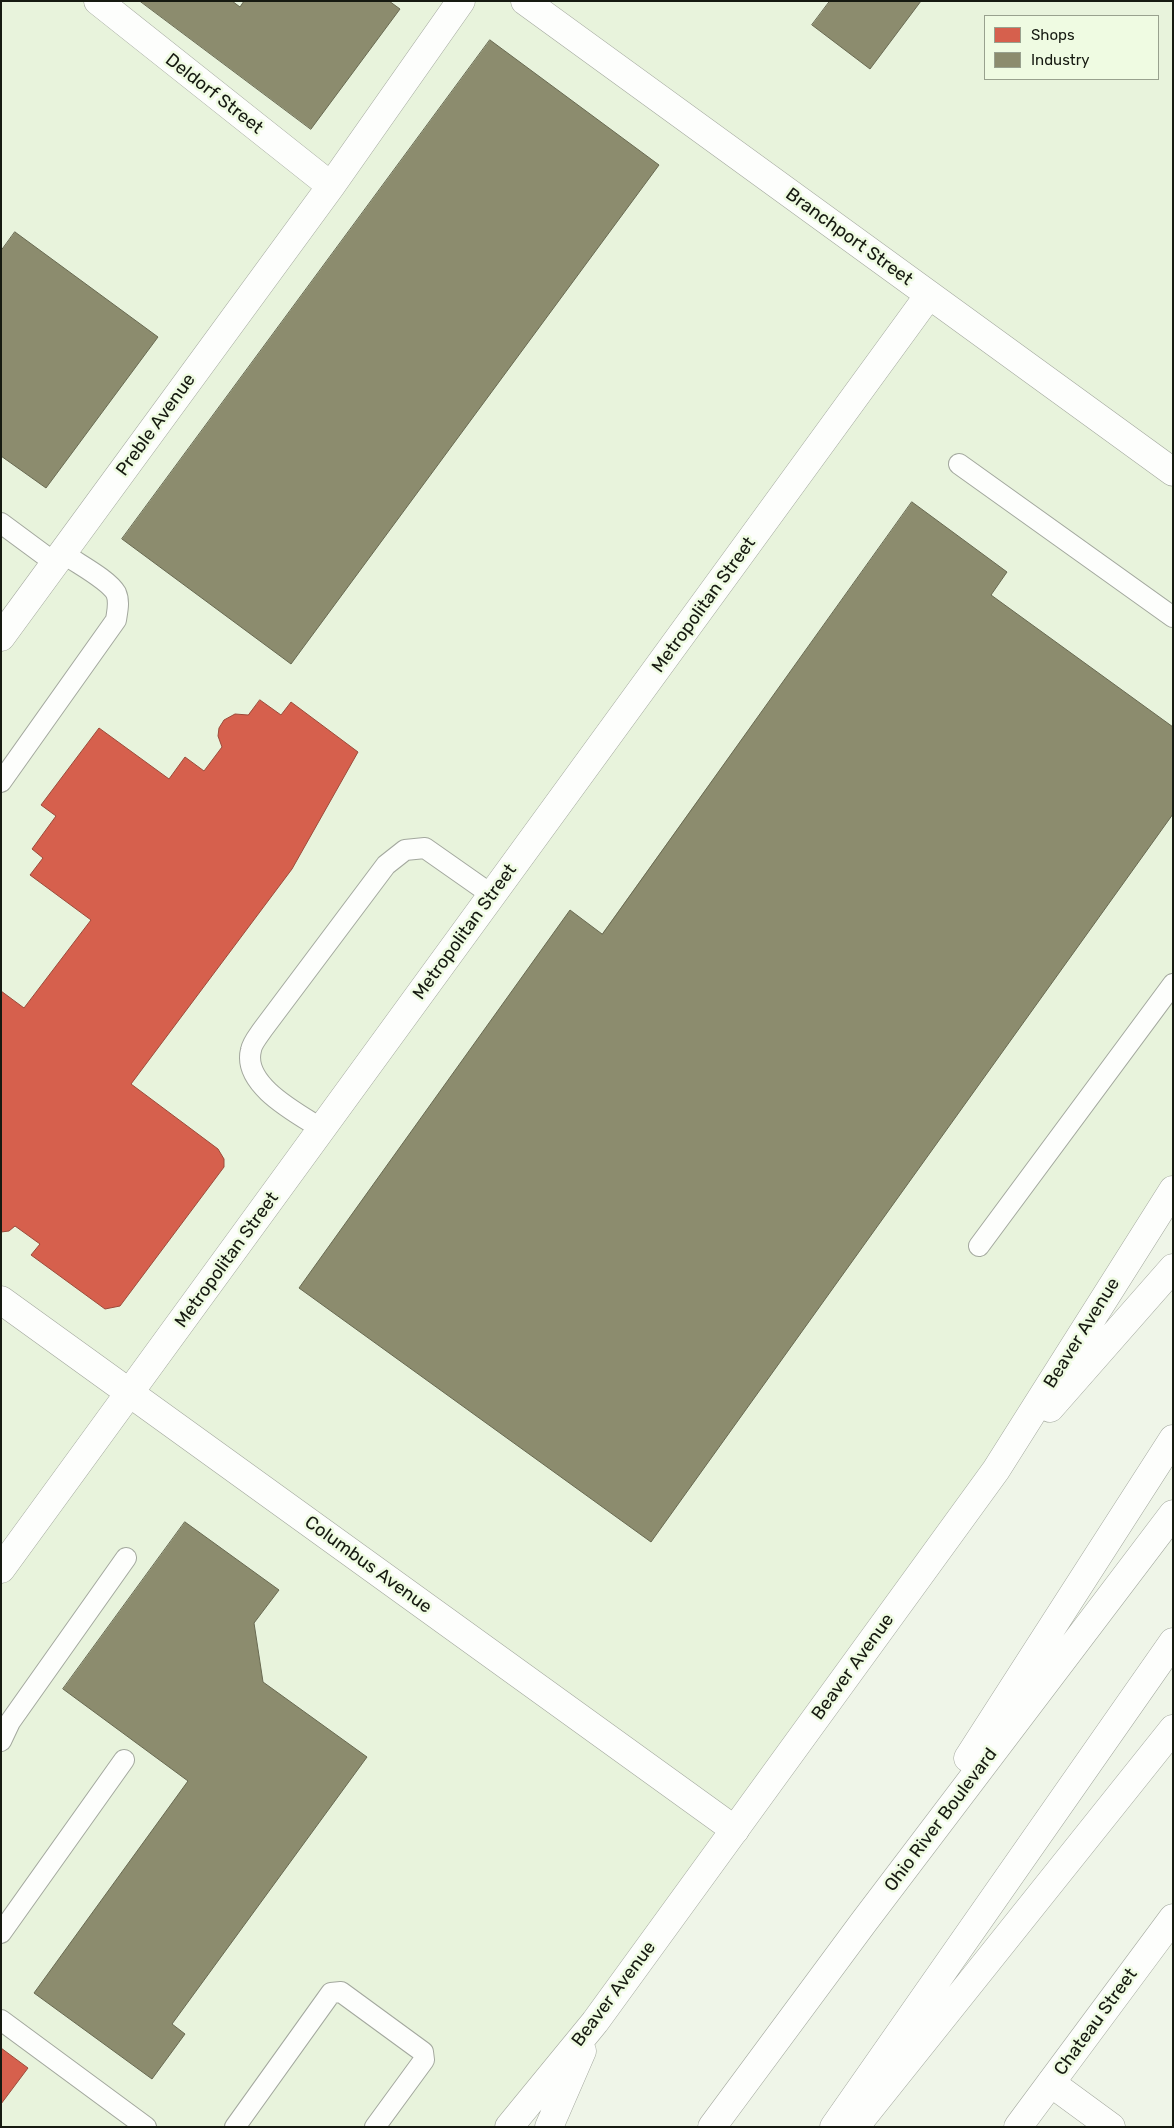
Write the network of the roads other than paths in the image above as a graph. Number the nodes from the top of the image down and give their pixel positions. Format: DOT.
graph roads {
  1 [pos="98,1"];
  2 [pos="461,1"];
  3 [pos="525,1"];
  4 [pos="331,186"];
  5 [pos="929,295"];
  6 [pos="959,464"];
  7 [pos="1173,472"];
  8 [pos="1,523"];
  9 [pos="59,558"];
  10 [pos="1173,617"];
  11 [pos="1,637"];
  12 [pos="1,782"];
  13 [pos="492,895"];
  14 [pos="1173,984"];
  15 [pos="322,1129"];
  16 [pos="1173,1190"];
  17 [pos="979,1246"];
  18 [pos="1173,1268"];
  19 [pos="1,1300"];
  20 [pos="130,1393"];
  21 [pos="1173,1439"];
  22 [pos="996,1470"];
  23 [pos="1170,1519"];
  24 [pos="126,1558"];
  25 [pos="1,1569"];
  26 [pos="1173,1642"];
  27 [pos="1173,1729"];
  28 [pos="1,1741"];
  29 [pos="124,1760"];
  30 [pos="734,1830"];
  31 [pos="1173,1918"];
  32 [pos="863,1923"];
  33 [pos="1,1934"];
  34 [pos="1,2020"];
  35 [pos="595,2022"];
  36 [pos="1051,2082"];
  37 [pos="146,2127"];
  38 [pos="235,2127"];
  39 [pos="376,2127"];
  40 [pos="509,2127"];
  41 [pos="550,2127"];
  42 [pos="712,2127"];
  43 [pos="834,2127"];
  44 [pos="856,2127"];
  45 [pos="1018,2127"];
  46 [pos="1111,2127"];
  1 -- 4 [label="main road, Deldorf Street"];
  2 -- 4 [label="main road, Preble Avenue"];
  3 -- 5 [label="main road, Branchport Street"];
  4 -- 9 [label="main road, Preble Avenue"];
  5 -- 7 [label="main road, Branchport Street"];
  5 -- 13 [label="main road, Metropolitan Street"];
  6 -- 10 [label="lane"];
  8 -- 9 [label="lane"];
  9 -- 11 [label="main road, Preble Avenue"];
  9 -- 12 [label="lane"];
  13 -- 15 [label="main road, Metropolitan Street"];
  13 -- 15 [label="lane"];
  14 -- 17 [label="lane"];
  15 -- 20 [label="main road, Metropolitan Street"];
  16 -- 22 [label="main road, Beaver Avenue"];
  18 -- 22 [label="main road"];
  19 -- 20 [label="main road, Columbus Avenue"];
  20 -- 25 [label="main road, Metropolitan Street"];
  20 -- 30 [label="main road, Columbus Avenue"];
  21 -- 32 [label="main road"];
  22 -- 30 [label="main road, Beaver Avenue"];
  23 -- 32 [label="main road, Ohio River Boulevard"];
  24 -- 28 [label="lane"];
  26 -- 43 [label="main road"];
  27 -- 44 [label="main road"];
  29 -- 33 [label="lane"];
  30 -- 35 [label="main road, Beaver Avenue"];
  31 -- 36 [label="main road, Chateau Street"];
  32 -- 42 [label="main road, Ohio River Boulevard"];
  34 -- 37 [label="lane"];
  35 -- 40 [label="main road, Beaver Avenue"];
  35 -- 41 [label="main road"];
  36 -- 45 [label="main road, Chateau Street"];
  36 -- 46 [label="main road"];
  38 -- 39 [label="lane"];
}
